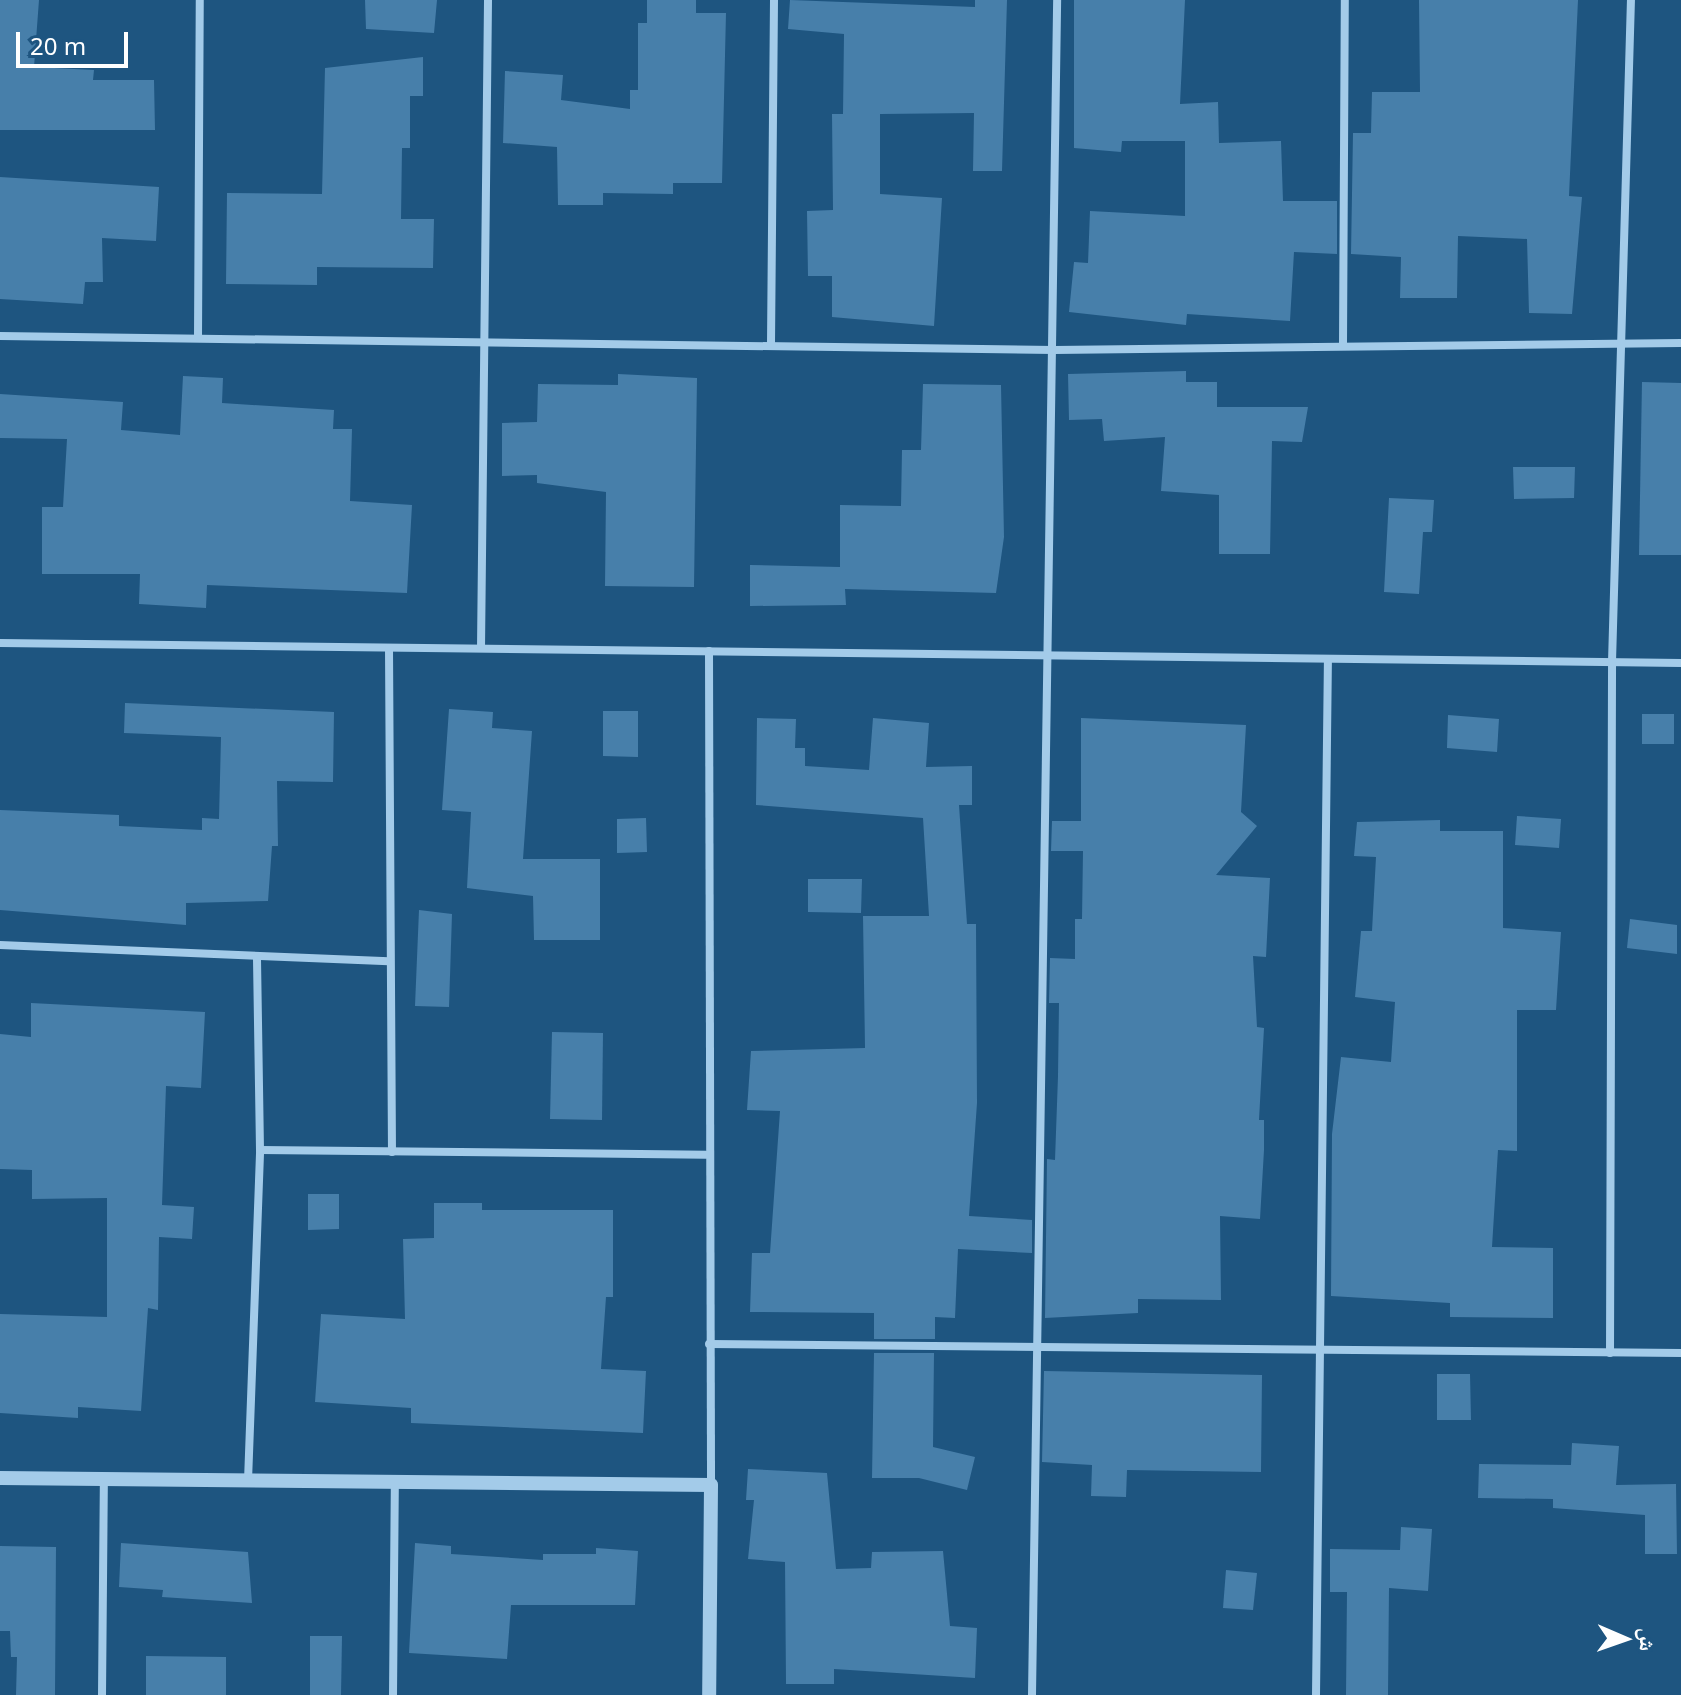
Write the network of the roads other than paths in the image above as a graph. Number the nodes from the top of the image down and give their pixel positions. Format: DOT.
graph roads {
  1 [pos="200,0"];
  2 [pos="488,0"];
  3 [pos="774,0"];
  4 [pos="1057,0"];
  5 [pos="1345,0"];
  6 [pos="1631,0"];
  7 [pos="0,336"];
  8 [pos="198,337"];
  9 [pos="485,338"];
  10 [pos="1621,341"];
  11 [pos="1681,343"];
  12 [pos="771,344"];
  13 [pos="1343,345"];
  14 [pos="1054,350"];
  15 [pos="0,643"];
  16 [pos="389,648"];
  17 [pos="481,648"];
  18 [pos="709,651"];
  19 [pos="1052,655"];
  20 [pos="1328,659"];
  21 [pos="1612,662"];
  22 [pos="1681,663"];
  23 [pos="0,945"];
  24 [pos="257,957"];
  25 [pos="389,961"];
  26 [pos="260,1150"];
  27 [pos="392,1152"];
  28 [pos="706,1155"];
  29 [pos="709,1344"];
  30 [pos="1039,1344"];
  31 [pos="1318,1348"];
  32 [pos="1610,1353"];
  33 [pos="1681,1353"];
  34 [pos="0,1478"];
  35 [pos="104,1479"];
  36 [pos="248,1481"];
  37 [pos="395,1482"];
  38 [pos="711,1485"];
  39 [pos="102,1695"];
  40 [pos="393,1695"];
  41 [pos="709,1695"];
  42 [pos="1032,1695"];
  43 [pos="1316,1695"];
  1 -- 8 [label="street"];
  2 -- 9 [label="street"];
  3 -- 12 [label="street"];
  4 -- 14 [label="street"];
  5 -- 13 [label="street"];
  6 -- 10 [label="street"];
  7 -- 8 [label="street"];
  8 -- 9 [label="street"];
  9 -- 12 [label="street"];
  9 -- 17 [label="street"];
  10 -- 11 [label="street"];
  10 -- 13 [label="street"];
  10 -- 21 [label="street"];
  12 -- 14 [label="street"];
  13 -- 14 [label="street"];
  14 -- 19 [label="street"];
  15 -- 16 [label="street"];
  16 -- 17 [label="street"];
  16 -- 25 [label="street"];
  17 -- 18 [label="street"];
  18 -- 19 [label="street"];
  18 -- 28 [label="street"];
  19 -- 20 [label="street"];
  19 -- 30 [label="street"];
  20 -- 21 [label="street"];
  20 -- 31 [label="street"];
  21 -- 22 [label="street"];
  21 -- 32 [label="street"];
  23 -- 24 [label="street"];
  24 -- 25 [label="street"];
  24 -- 26 [label="street"];
  25 -- 27 [label="street"];
  26 -- 27 [label="street"];
  26 -- 36 [label="street"];
  27 -- 28 [label="street"];
  28 -- 29 [label="street"];
  29 -- 30 [label="street"];
  29 -- 38 [label="street"];
  30 -- 31 [label="street"];
  30 -- 42 [label="street"];
  31 -- 32 [label="street"];
  31 -- 43 [label="street"];
  32 -- 33 [label="street"];
  34 -- 35 [label="street"];
  35 -- 36 [label="street"];
  35 -- 39 [label="street"];
  36 -- 37 [label="street"];
  37 -- 38 [label="street"];
  37 -- 40 [label="street"];
  38 -- 41 [label="street"];
}
